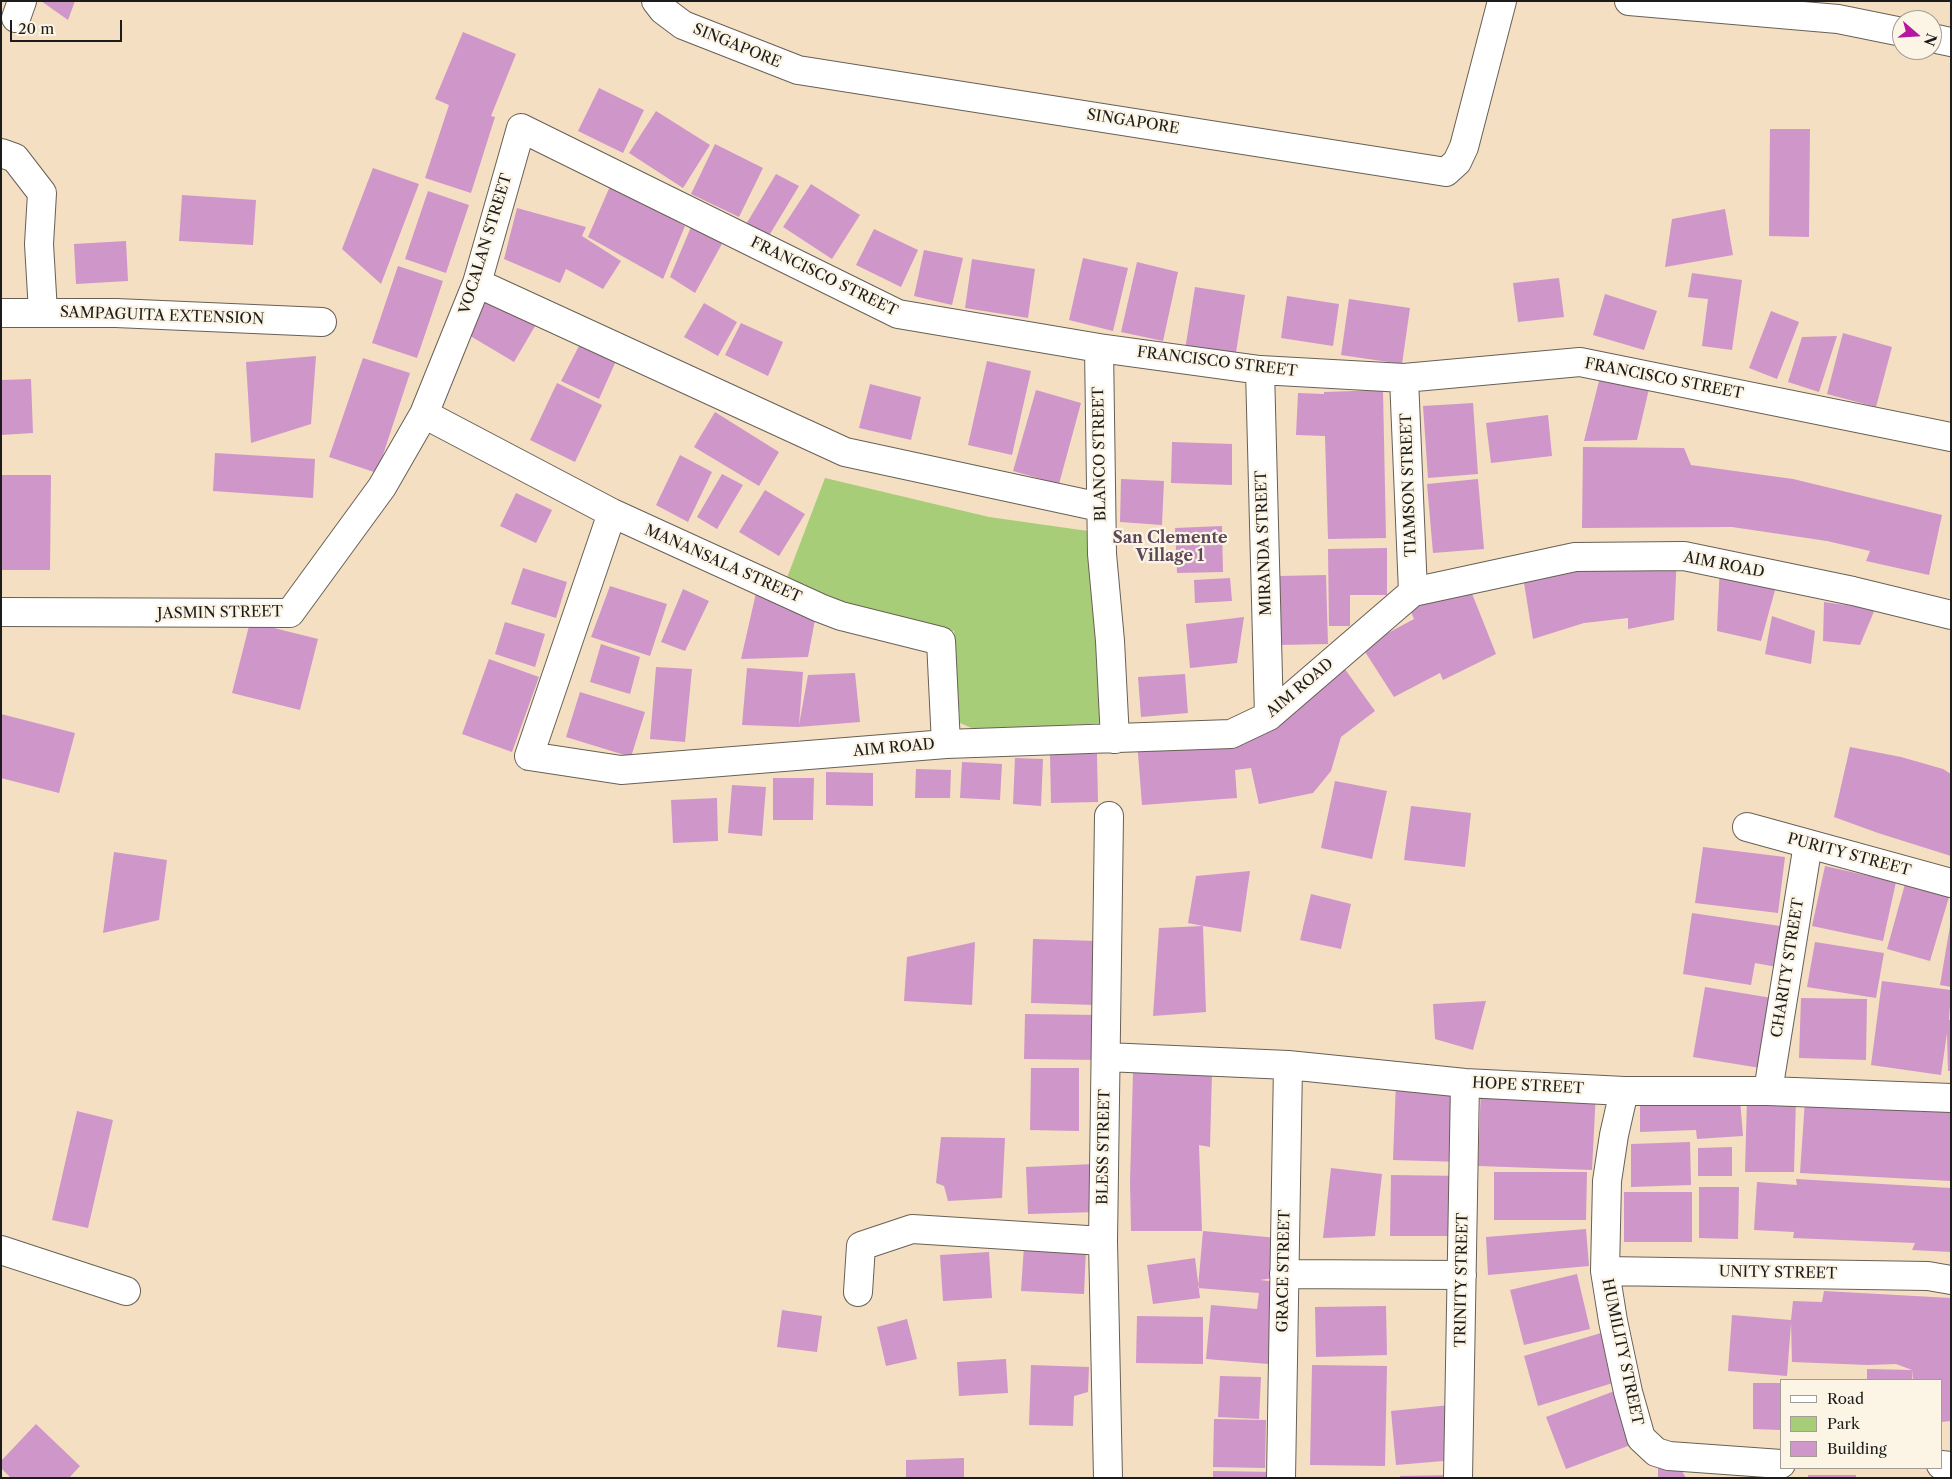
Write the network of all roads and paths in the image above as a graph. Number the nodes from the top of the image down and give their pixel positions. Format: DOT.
graph roads {
  1 [pos="656,1"];
  2 [pos="1502,1"];
  3 [pos="1629,1"];
  4 [pos="1702,4"];
  5 [pos="1892,30"];
  6 [pos="521,128"];
  7 [pos="1,154"];
  8 [pos="477,283"];
  9 [pos="43,312"];
  10 [pos="1,313"];
  11 [pos="322,322"];
  12 [pos="1099,348"];
  13 [pos="1260,370"];
  14 [pos="1404,378"];
  15 [pos="424,414"];
  16 [pos="1951,437"];
  17 [pos="1100,507"];
  18 [pos="612,513"];
  19 [pos="1413,592"];
  20 [pos="1,612"];
  21 [pos="1951,615"];
  22 [pos="1269,716"];
  23 [pos="1115,739"];
  24 [pos="946,744"];
  25 [pos="1109,816"];
  26 [pos="1747,827"];
  27 [pos="1808,844"];
  28 [pos="1951,883"];
  29 [pos="1106,1057"];
  30 [pos="1288,1065"];
  31 [pos="1465,1083"];
  32 [pos="1624,1091"];
  33 [pos="1768,1091"];
  34 [pos="1951,1098"];
  35 [pos="1103,1241"];
  36 [pos="1,1250"];
  37 [pos="1605,1271"];
  38 [pos="1284,1274"];
  39 [pos="1462,1275"];
  40 [pos="1951,1280"];
  41 [pos="126,1290"];
  42 [pos="858,1292"];
  43 [pos="1780,1464"];
  44 [pos="1108,1478"];
  45 [pos="1281,1478"];
  46 [pos="1458,1478"];
  1 -- 2 [label="street, SINGAPORE"];
  3 -- 4 [label="street"];
  4 -- 5 [label="street"];
  6 -- 8 [label="street, VOCALAN STREET"];
  6 -- 12 [label="street, FRANCISCO STREET"];
  7 -- 9 [label="street"];
  8 -- 15 [label="street, VOCALAN STREET"];
  8 -- 17 [label="street"];
  9 -- 10 [label="street, SAMPAGUITA EXTENSION"];
  9 -- 11 [label="street, SAMPAGUITA EXTENSION"];
  12 -- 13 [label="street, FRANCISCO STREET"];
  12 -- 17 [label="street, BLANCO STREET"];
  13 -- 14 [label="street, FRANCISCO STREET"];
  13 -- 22 [label="street, MIRANDA STREET"];
  14 -- 16 [label="street, FRANCISCO STREET"];
  14 -- 19 [label="street, TIAMSON STREET"];
  15 -- 18 [label="street, MANANSALA STREET"];
  15 -- 20 [label="street, JASMIN STREET"];
  17 -- 23 [label="street, BLANCO STREET"];
  18 -- 24 [label="street, MANANSALA STREET"];
  18 -- 24 [label="street, AIM ROAD"];
  19 -- 21 [label="street, AIM ROAD"];
  19 -- 22 [label="street, AIM ROAD"];
  22 -- 23 [label="street, AIM ROAD"];
  23 -- 24 [label="street, AIM ROAD"];
  25 -- 29 [label="street, BLESS STREET"];
  26 -- 27 [label="street, PURITY STREET"];
  27 -- 28 [label="street, PURITY STREET"];
  27 -- 33 [label="street, CHARITY STREET"];
  29 -- 30 [label="street, HOPE STREET"];
  29 -- 35 [label="street, BLESS STREET"];
  30 -- 31 [label="street, HOPE STREET"];
  30 -- 38 [label="street, GRACE STREET"];
  31 -- 32 [label="street, HOPE STREET"];
  31 -- 39 [label="street, TRINITY STREET"];
  32 -- 33 [label="street, HOPE STREET"];
  32 -- 37 [label="street, HUMILITY STREET"];
  33 -- 34 [label="street, HOPE STREET"];
  35 -- 42 [label="street"];
  35 -- 44 [label="street, BLESS STREET"];
  36 -- 41 [label="street"];
  37 -- 40 [label="street, UNITY STREET"];
  37 -- 43 [label="street, HUMILITY STREET"];
  38 -- 39 [label="street"];
  38 -- 45 [label="street, GRACE STREET"];
  39 -- 46 [label="street, TRINITY STREET"];
}
